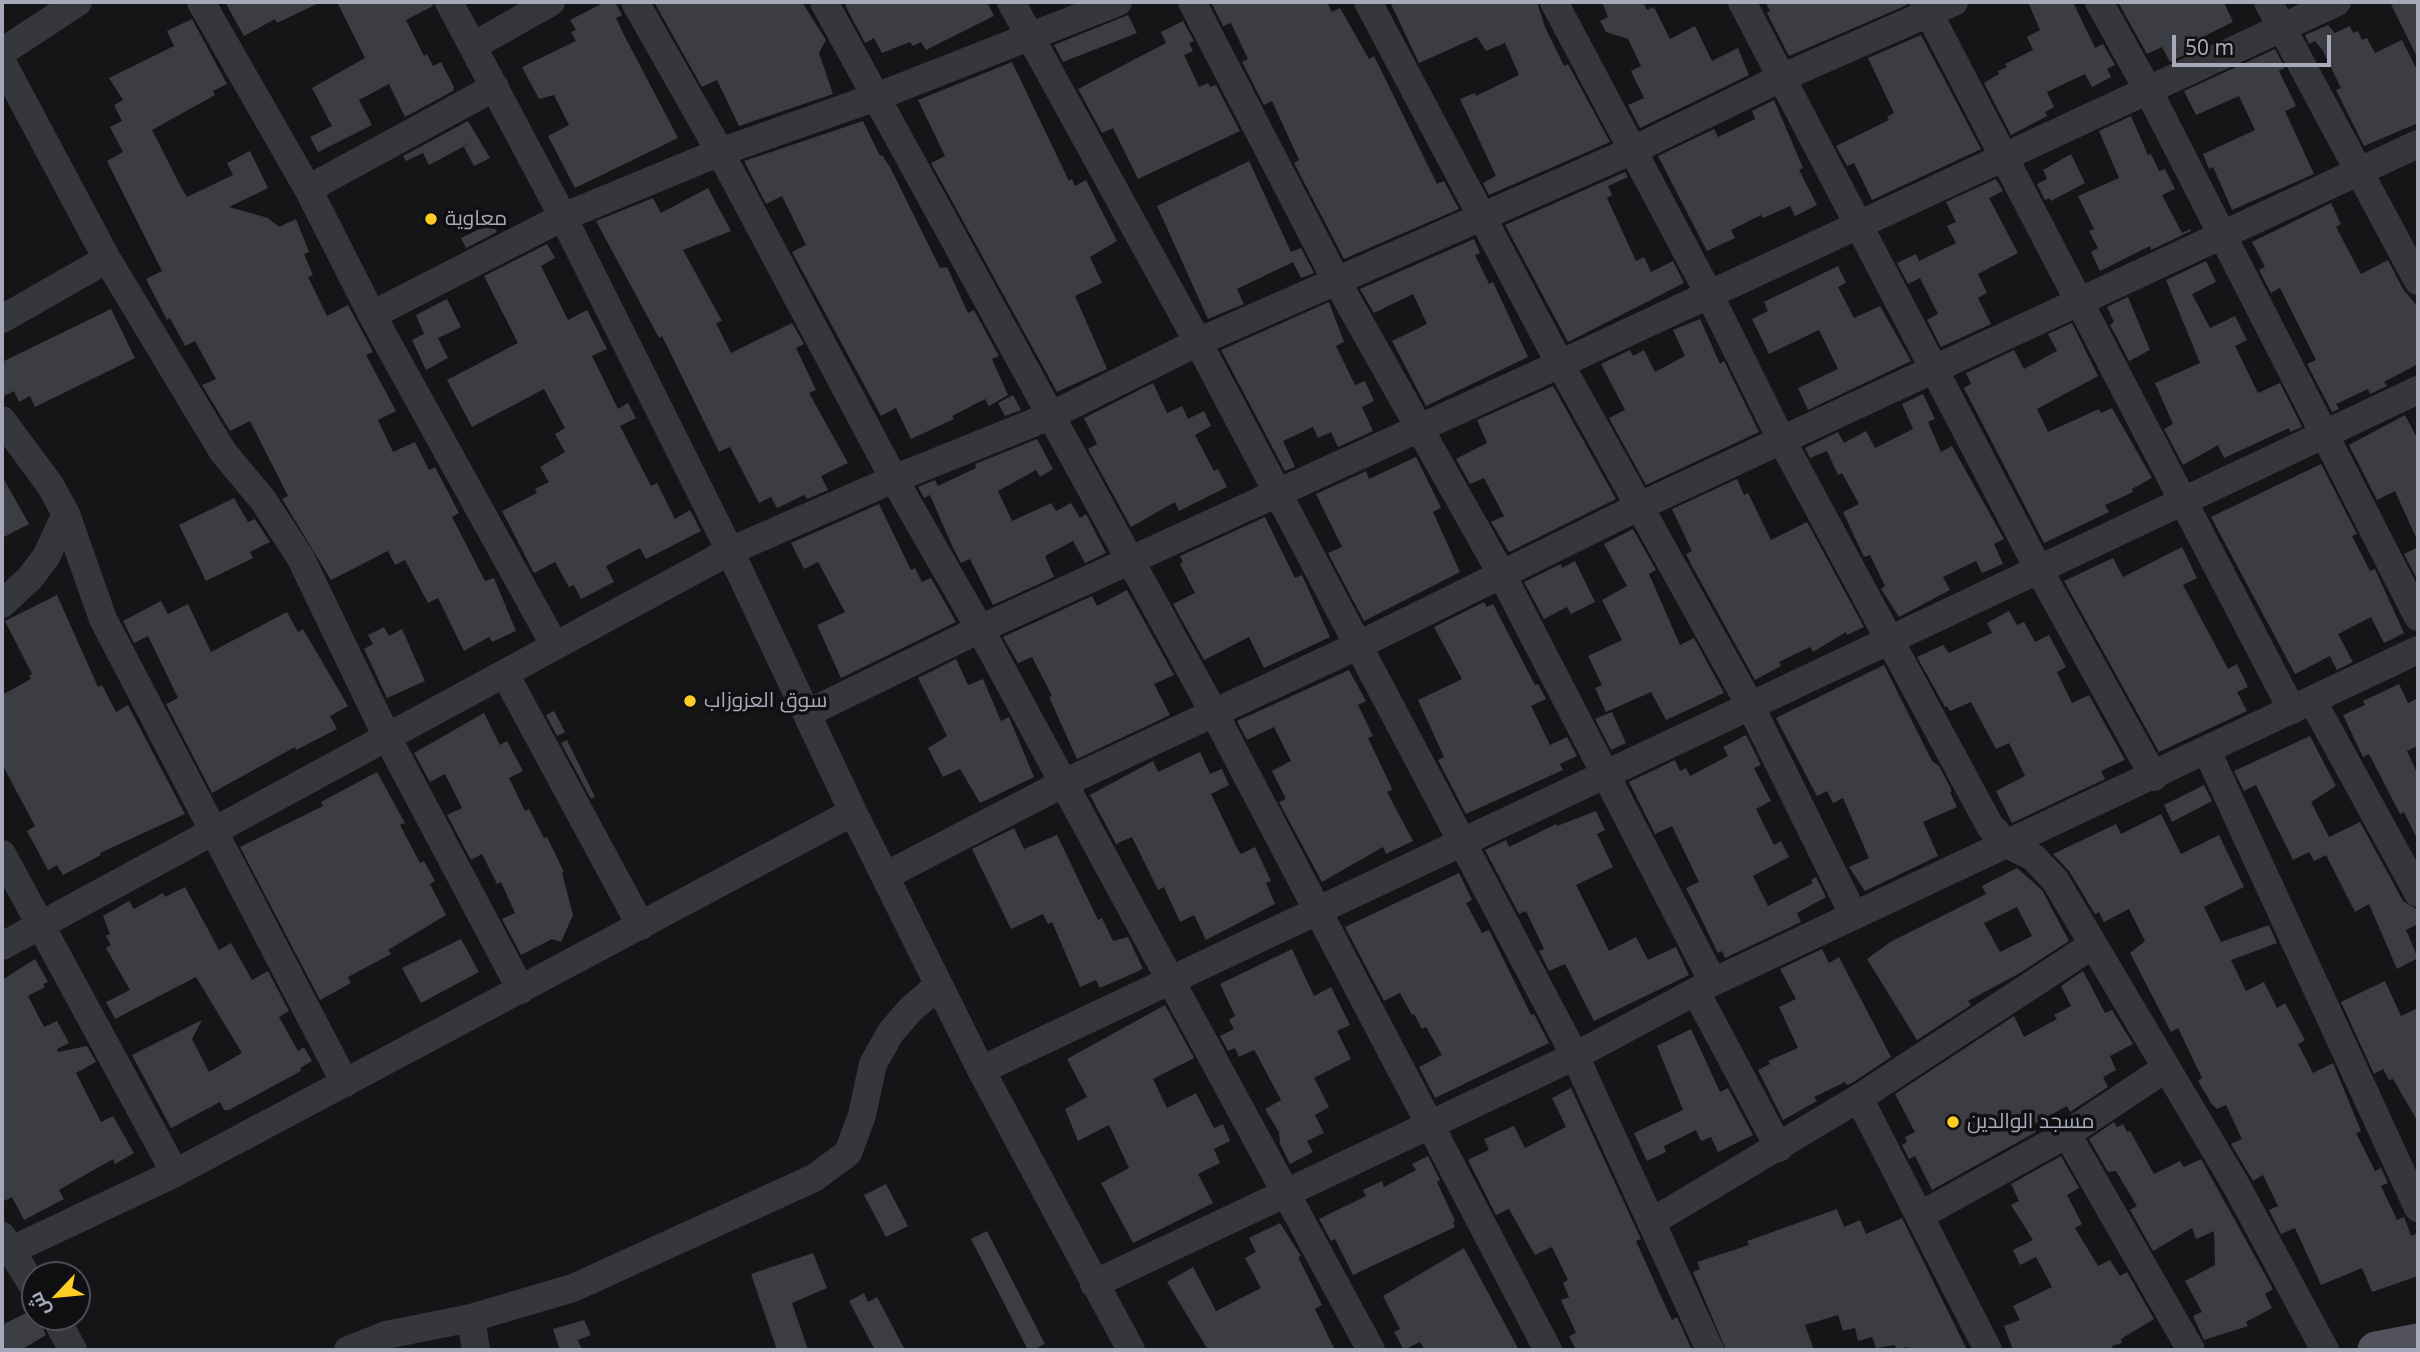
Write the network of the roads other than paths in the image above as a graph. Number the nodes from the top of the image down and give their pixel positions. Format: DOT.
graph roads {
  1 [pos="78,2"];
  2 [pos="201,2"];
  3 [pos="449,2"];
  4 [pos="551,2"];
  5 [pos="635,2"];
  6 [pos="824,2"];
  7 [pos="1012,2"];
  8 [pos="1118,2"];
  9 [pos="1192,2"];
  10 [pos="1368,2"];
  11 [pos="1554,2"];
  12 [pos="1742,2"];
  13 [pos="2099,2"];
  14 [pos="2268,2"];
  15 [pos="2337,2"];
  16 [pos="1935,6"];
  17 [pos="2282,28"];
  18 [pos="1029,35"];
  19 [pos="473,46"];
  20 [pos="2,52"];
  21 [pos="2,62"];
  22 [pos="1781,79"];
  23 [pos="495,88"];
  24 [pos="2148,90"];
  25 [pos="876,97"];
  26 [pos="2418,144"];
  27 [pos="1631,151"];
  28 [pos="720,152"];
  29 [pos="2003,156"];
  30 [pos="2360,173"];
  31 [pos="308,190"];
  32 [pos="1483,215"];
  33 [pos="563,217"];
  34 [pos="1857,225"];
  35 [pos="2223,236"];
  36 [pos="107,259"];
  37 [pos="1336,279"];
  38 [pos="2418,281"];
  39 [pos="1709,294"];
  40 [pos="2080,300"];
  41 [pos="372,315"];
  42 [pos="2,319"];
  43 [pos="1198,342"];
  44 [pos="1560,364"];
  45 [pos="1932,368"];
  46 [pos="2418,390"];
  47 [pos="1050,416"];
  48 [pos="2,420"];
  49 [pos="1419,427"];
  50 [pos="2323,437"];
  51 [pos="1782,439"];
  52 [pos="894,478"];
  53 [pos="1277,491"];
  54 [pos="2184,499"];
  55 [pos="1640,506"];
  56 [pos="66,513"];
  57 [pos="730,551"];
  58 [pos="1129,561"];
  59 [pos="2039,570"];
  60 [pos="1502,575"];
  61 [pos="2,604"];
  62 [pos="2418,617"];
  63 [pos="980,629"];
  64 [pos="1890,642"];
  65 [pos="1359,645"];
  66 [pos="555,646"];
  67 [pos="2417,653"];
  68 [pos="505,674"];
  69 [pos="1750,705"];
  70 [pos="2302,705"];
  71 [pos="808,712"];
  72 [pos="1214,713"];
  73 [pos="387,737"];
  74 [pos="2207,751"];
  75 [pos="1604,773"];
  76 [pos="2154,777"];
  77 [pos="1062,784"];
  78 [pos="853,812"];
  79 [pos="214,832"];
  80 [pos="1461,844"];
  81 [pos="2008,845"];
  82 [pos="2,854"];
  83 [pos="885,876"];
  84 [pos="2418,893"];
  85 [pos="1318,909"];
  86 [pos="1854,916"];
  87 [pos="40,925"];
  88 [pos="641,926"];
  89 [pos="2,946"];
  90 [pos="2091,946"];
  91 [pos="1168,979"];
  92 [pos="939,985"];
  93 [pos="1705,987"];
  94 [pos="520,990"];
  95 [pos="1575,1056"];
  96 [pos="2166,1068"];
  97 [pos="981,1070"];
  98 [pos="345,1083"];
  99 [pos="1859,1098"];
  100 [pos="1430,1126"];
  101 [pos="2067,1133"];
  102 [pos="1779,1148"];
  103 [pos="176,1173"];
  104 [pos="1286,1191"];
  105 [pos="2418,1208"];
  106 [pos="1921,1215"];
  107 [pos="1653,1221"];
  108 [pos="6,1244"];
  109 [pos="21,1267"];
  110 [pos="1094,1284"];
  111 [pos="471,1318"];
  112 [pos="63,1331"];
  113 [pos="2418,1342"];
  114 [pos="74,1350"];
  115 [pos="348,1350"];
  116 [pos="476,1350"];
  117 [pos="1131,1350"];
  118 [pos="1371,1350"];
  119 [pos="1548,1350"];
  120 [pos="1710,1350"];
  121 [pos="1988,1350"];
  122 [pos="2191,1350"];
  123 [pos="2325,1350"];
  124 [pos="2376,1350"];
  1 -- 20 [label="street"];
  2 -- 31 [label="street"];
  3 -- 19 [label="street"];
  4 -- 19 [label="street"];
  5 -- 28 [label="street"];
  6 -- 25 [label="street"];
  7 -- 18 [label="street"];
  8 -- 18 [label="street"];
  9 -- 37 [label="street"];
  10 -- 32 [label="street"];
  11 -- 27 [label="street"];
  12 -- 22 [label="street"];
  13 -- 24 [label="street"];
  14 -- 17 [label="street"];
  15 -- 17 [label="street"];
  16 -- 22 [label="street"];
  16 -- 29 [label="street"];
  17 -- 24 [label="street"];
  17 -- 30 [label="street"];
  18 -- 25 [label="street"];
  18 -- 43 [label="street"];
  19 -- 23 [label="street"];
  21 -- 36 [label="street"];
  22 -- 27 [label="street"];
  22 -- 34 [label="street"];
  23 -- 31 [label="street"];
  23 -- 33 [label="street"];
  24 -- 29 [label="street"];
  24 -- 35 [label="street"];
  25 -- 28 [label="street"];
  25 -- 47 [label="street"];
  26 -- 30 [label="street"];
  27 -- 32 [label="street"];
  27 -- 39 [label="street"];
  28 -- 33 [label="street"];
  28 -- 52 [label="street"];
  29 -- 34 [label="street"];
  29 -- 40 [label="street"];
  30 -- 35 [label="street"];
  30 -- 38 [label="street"];
  31 -- 41 [label="street"];
  32 -- 37 [label="street"];
  32 -- 44 [label="street"];
  33 -- 41 [label="street"];
  33 -- 57 [label="street"];
  34 -- 39 [label="street"];
  34 -- 45 [label="street"];
  35 -- 40 [label="street"];
  35 -- 50 [label="street"];
  36 -- 42 [label="street"];
  36 -- 73 [label="street"];
  37 -- 43 [label="street"];
  37 -- 49 [label="street"];
  39 -- 44 [label="street"];
  39 -- 51 [label="street"];
  40 -- 45 [label="street"];
  40 -- 54 [label="street"];
  41 -- 66 [label="street"];
  43 -- 47 [label="street"];
  43 -- 53 [label="street"];
  44 -- 49 [label="street"];
  44 -- 55 [label="street"];
  45 -- 51 [label="street"];
  45 -- 59 [label="street"];
  46 -- 50 [label="street"];
  47 -- 52 [label="street"];
  47 -- 58 [label="street"];
  48 -- 56 [label="street"];
  49 -- 53 [label="street"];
  49 -- 60 [label="street"];
  50 -- 54 [label="street"];
  50 -- 62 [label="street"];
  51 -- 55 [label="street"];
  51 -- 64 [label="street"];
  52 -- 57 [label="street"];
  52 -- 63 [label="street"];
  53 -- 58 [label="street"];
  53 -- 65 [label="street"];
  54 -- 59 [label="street"];
  54 -- 70 [label="street"];
  55 -- 60 [label="street"];
  55 -- 69 [label="street"];
  56 -- 61 [label="street"];
  56 -- 79 [label="street"];
  57 -- 66 [label="street"];
  57 -- 71 [label="street"];
  58 -- 63 [label="street"];
  58 -- 72 [label="street"];
  59 -- 64 [label="street"];
  59 -- 76 [label="street"];
  60 -- 65 [label="street"];
  60 -- 75 [label="street"];
  63 -- 71 [label="street"];
  63 -- 77 [label="street"];
  64 -- 69 [label="street"];
  64 -- 81 [label="street"];
  65 -- 72 [label="street"];
  65 -- 80 [label="street"];
  66 -- 68 [label="street"];
  67 -- 70 [label="street"];
  68 -- 73 [label="street"];
  68 -- 88 [label="street"];
  69 -- 75 [label="street"];
  69 -- 86 [label="street"];
  70 -- 74 [label="street"];
  70 -- 84 [label="street"];
  71 -- 78 [label="street"];
  72 -- 77 [label="street"];
  72 -- 85 [label="street"];
  73 -- 79 [label="street"];
  73 -- 94 [label="street"];
  74 -- 76 [label="street"];
  74 -- 105 [label="street"];
  75 -- 80 [label="street"];
  75 -- 93 [label="street"];
  76 -- 81 [label="street"];
  77 -- 83 [label="street"];
  77 -- 91 [label="street"];
  78 -- 83 [label="street"];
  78 -- 88 [label="street"];
  79 -- 87 [label="street"];
  79 -- 98 [label="street"];
  80 -- 85 [label="street"];
  80 -- 95 [label="street"];
  81 -- 86 [label="street"];
  81 -- 90 [label="street"];
  82 -- 87 [label="street"];
  83 -- 92 [label="street"];
  85 -- 91 [label="street"];
  85 -- 100 [label="street"];
  86 -- 93 [label="street"];
  87 -- 89 [label="street"];
  87 -- 103 [label="street"];
  88 -- 94 [label="street"];
  90 -- 96 [label="street"];
  90 -- 99 [label="street"];
  91 -- 97 [label="street"];
  91 -- 104 [label="street"];
  92 -- 97 [label="street"];
  92 -- 111 [label="street"];
  93 -- 95 [label="street"];
  93 -- 102 [label="street"];
  94 -- 98 [label="street"];
  95 -- 100 [label="street"];
  95 -- 107 [label="street"];
  96 -- 101 [label="street"];
  96 -- 123 [label="street"];
  97 -- 110 [label="street"];
  98 -- 103 [label="street"];
  99 -- 102 [label="street"];
  99 -- 106 [label="street"];
  100 -- 104 [label="street"];
  100 -- 119 [label="street"];
  101 -- 106 [label="street"];
  101 -- 122 [label="street"];
  102 -- 107 [label="street"];
  103 -- 108 [label="street"];
  104 -- 110 [label="street"];
  104 -- 118 [label="street"];
  106 -- 121 [label="street"];
  107 -- 120 [label="street"];
  108 -- 109 [label="street"];
  110 -- 117 [label="street"];
  111 -- 115 [label="street"];
  111 -- 116 [label="street"];
  112 -- 114 [label="street"];
  113 -- 124 [label="main road"];
}
